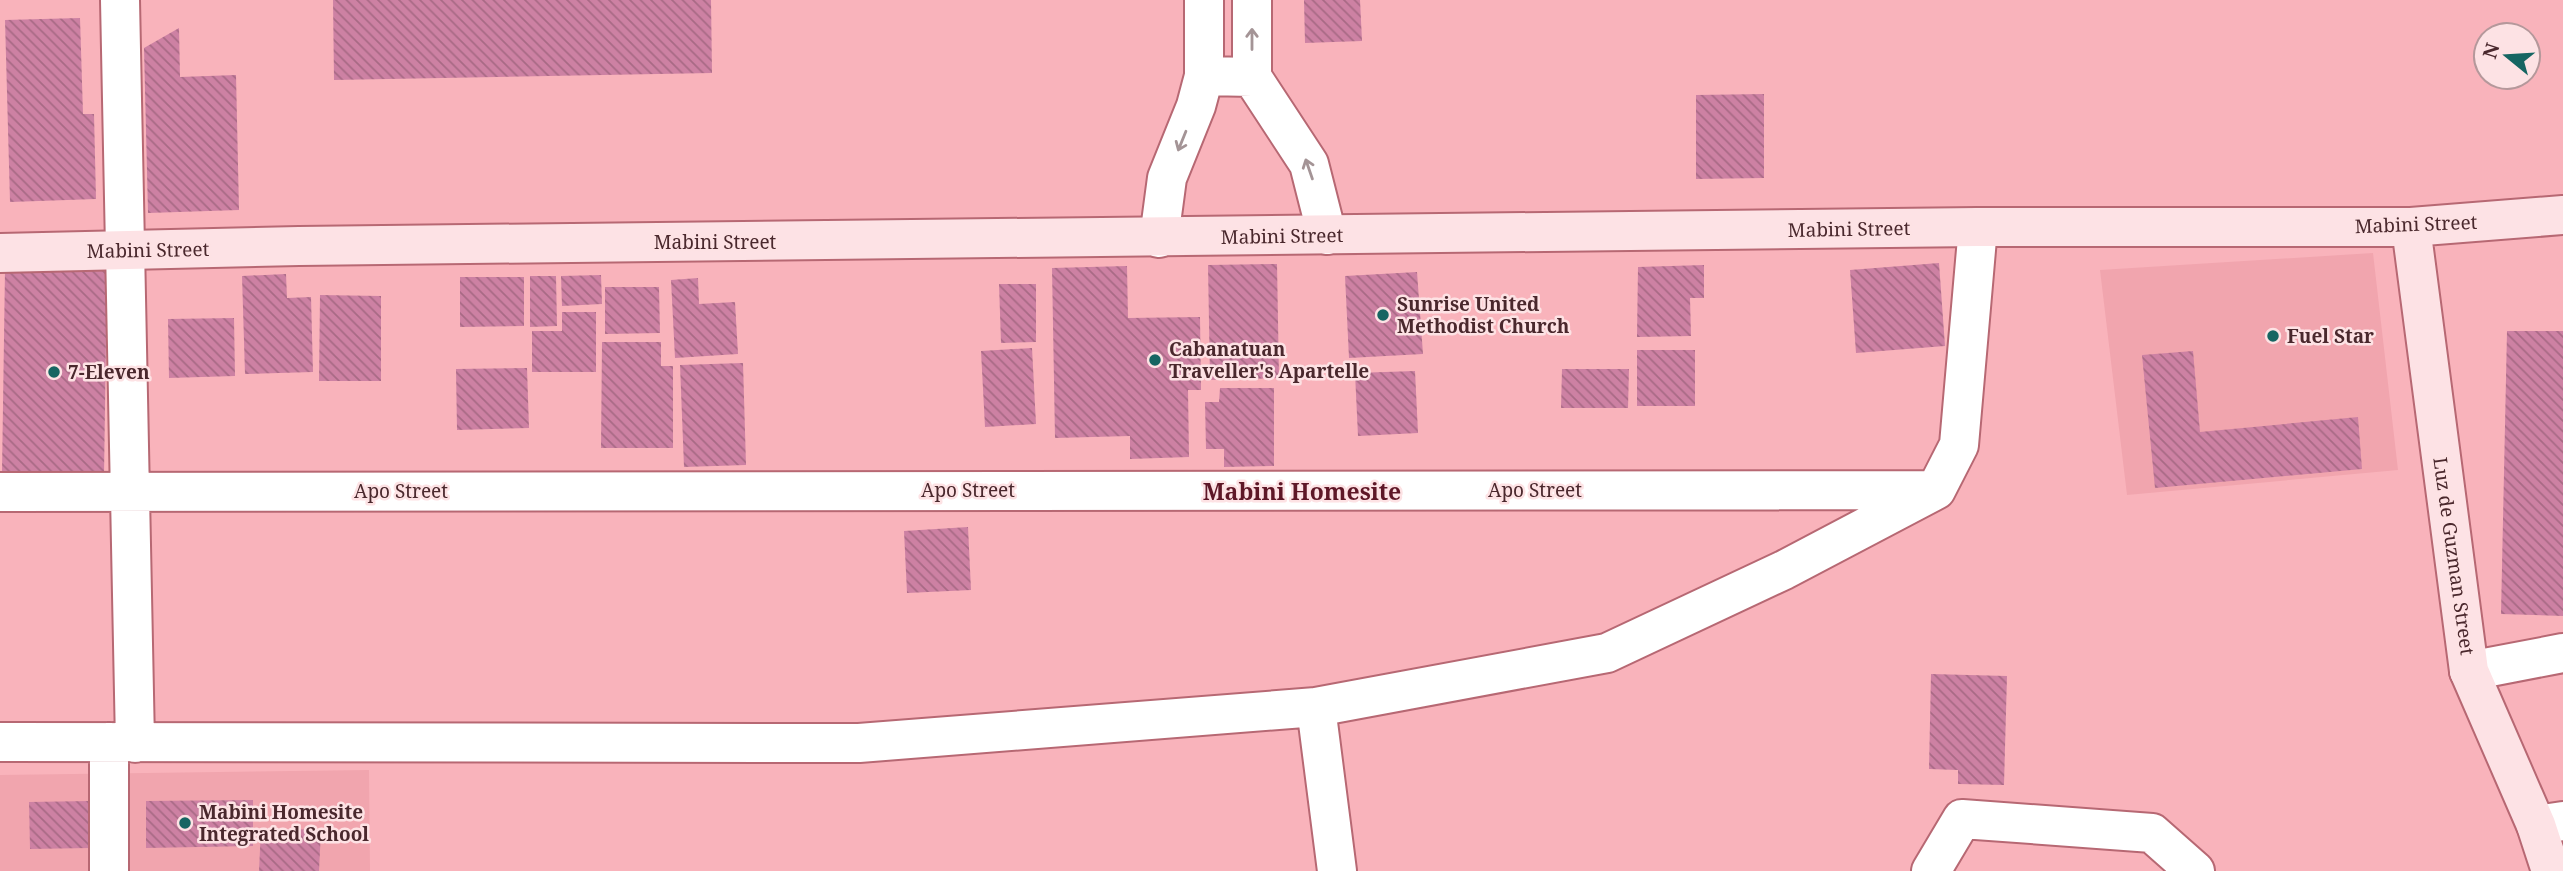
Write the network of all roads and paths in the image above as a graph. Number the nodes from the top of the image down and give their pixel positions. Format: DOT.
graph roads {
  1 [pos="120,0"];
  2 [pos="1204,0"];
  3 [pos="1252,0"];
  4 [pos="1205,76"];
  5 [pos="1252,77"];
  6 [pos="2563,215"];
  7 [pos="2411,226"];
  8 [pos="1978,227"];
  9 [pos="1327,235"];
  10 [pos="1159,238"];
  11 [pos="126,251"];
  12 [pos="0,253"];
  13 [pos="1936,489"];
  14 [pos="130,491"];
  15 [pos="0,492"];
  16 [pos="2563,653"];
  17 [pos="2469,671"];
  18 [pos="1316,707"];
  19 [pos="0,742"];
  20 [pos="122,743"];
  21 [pos="2550,823"];
  22 [pos="109,871"];
  23 [pos="1337,871"];
  24 [pos="1931,871"];
  25 [pos="2195,871"];
  26 [pos="2551,871"];
  1 -- 11 [label="street"];
  2 -- 4 [label="street"];
  5 -- 3 [label="street, one-way"];
  4 -- 5 [label="street"];
  4 -- 10 [label="street, one-way"];
  9 -- 5 [label="street, one-way"];
  6 -- 7 [label="main road, Mabini Street"];
  7 -- 8 [label="main road, Mabini Street"];
  7 -- 17 [label="main road, Luz de Guzman Street"];
  8 -- 9 [label="main road, Mabini Street"];
  8 -- 13 [label="street"];
  9 -- 10 [label="main road, Mabini Street"];
  10 -- 11 [label="main road, Mabini Street"];
  11 -- 12 [label="main road, Mabini Street"];
  11 -- 14 [label="street"];
  13 -- 14 [label="street, Apo Street"];
  13 -- 18 [label="street"];
  14 -- 15 [label="street, Apo Street"];
  14 -- 20 [label="street"];
  16 -- 17 [label="street"];
  17 -- 21 [label="main road, Luz de Guzman Street"];
  18 -- 20 [label="street"];
  18 -- 23 [label="street"];
  19 -- 20 [label="street"];
  20 -- 22 [label="street"];
  21 -- 26 [label="main road, Luz de Guzman Street"];
  24 -- 25 [label="street"];
}
